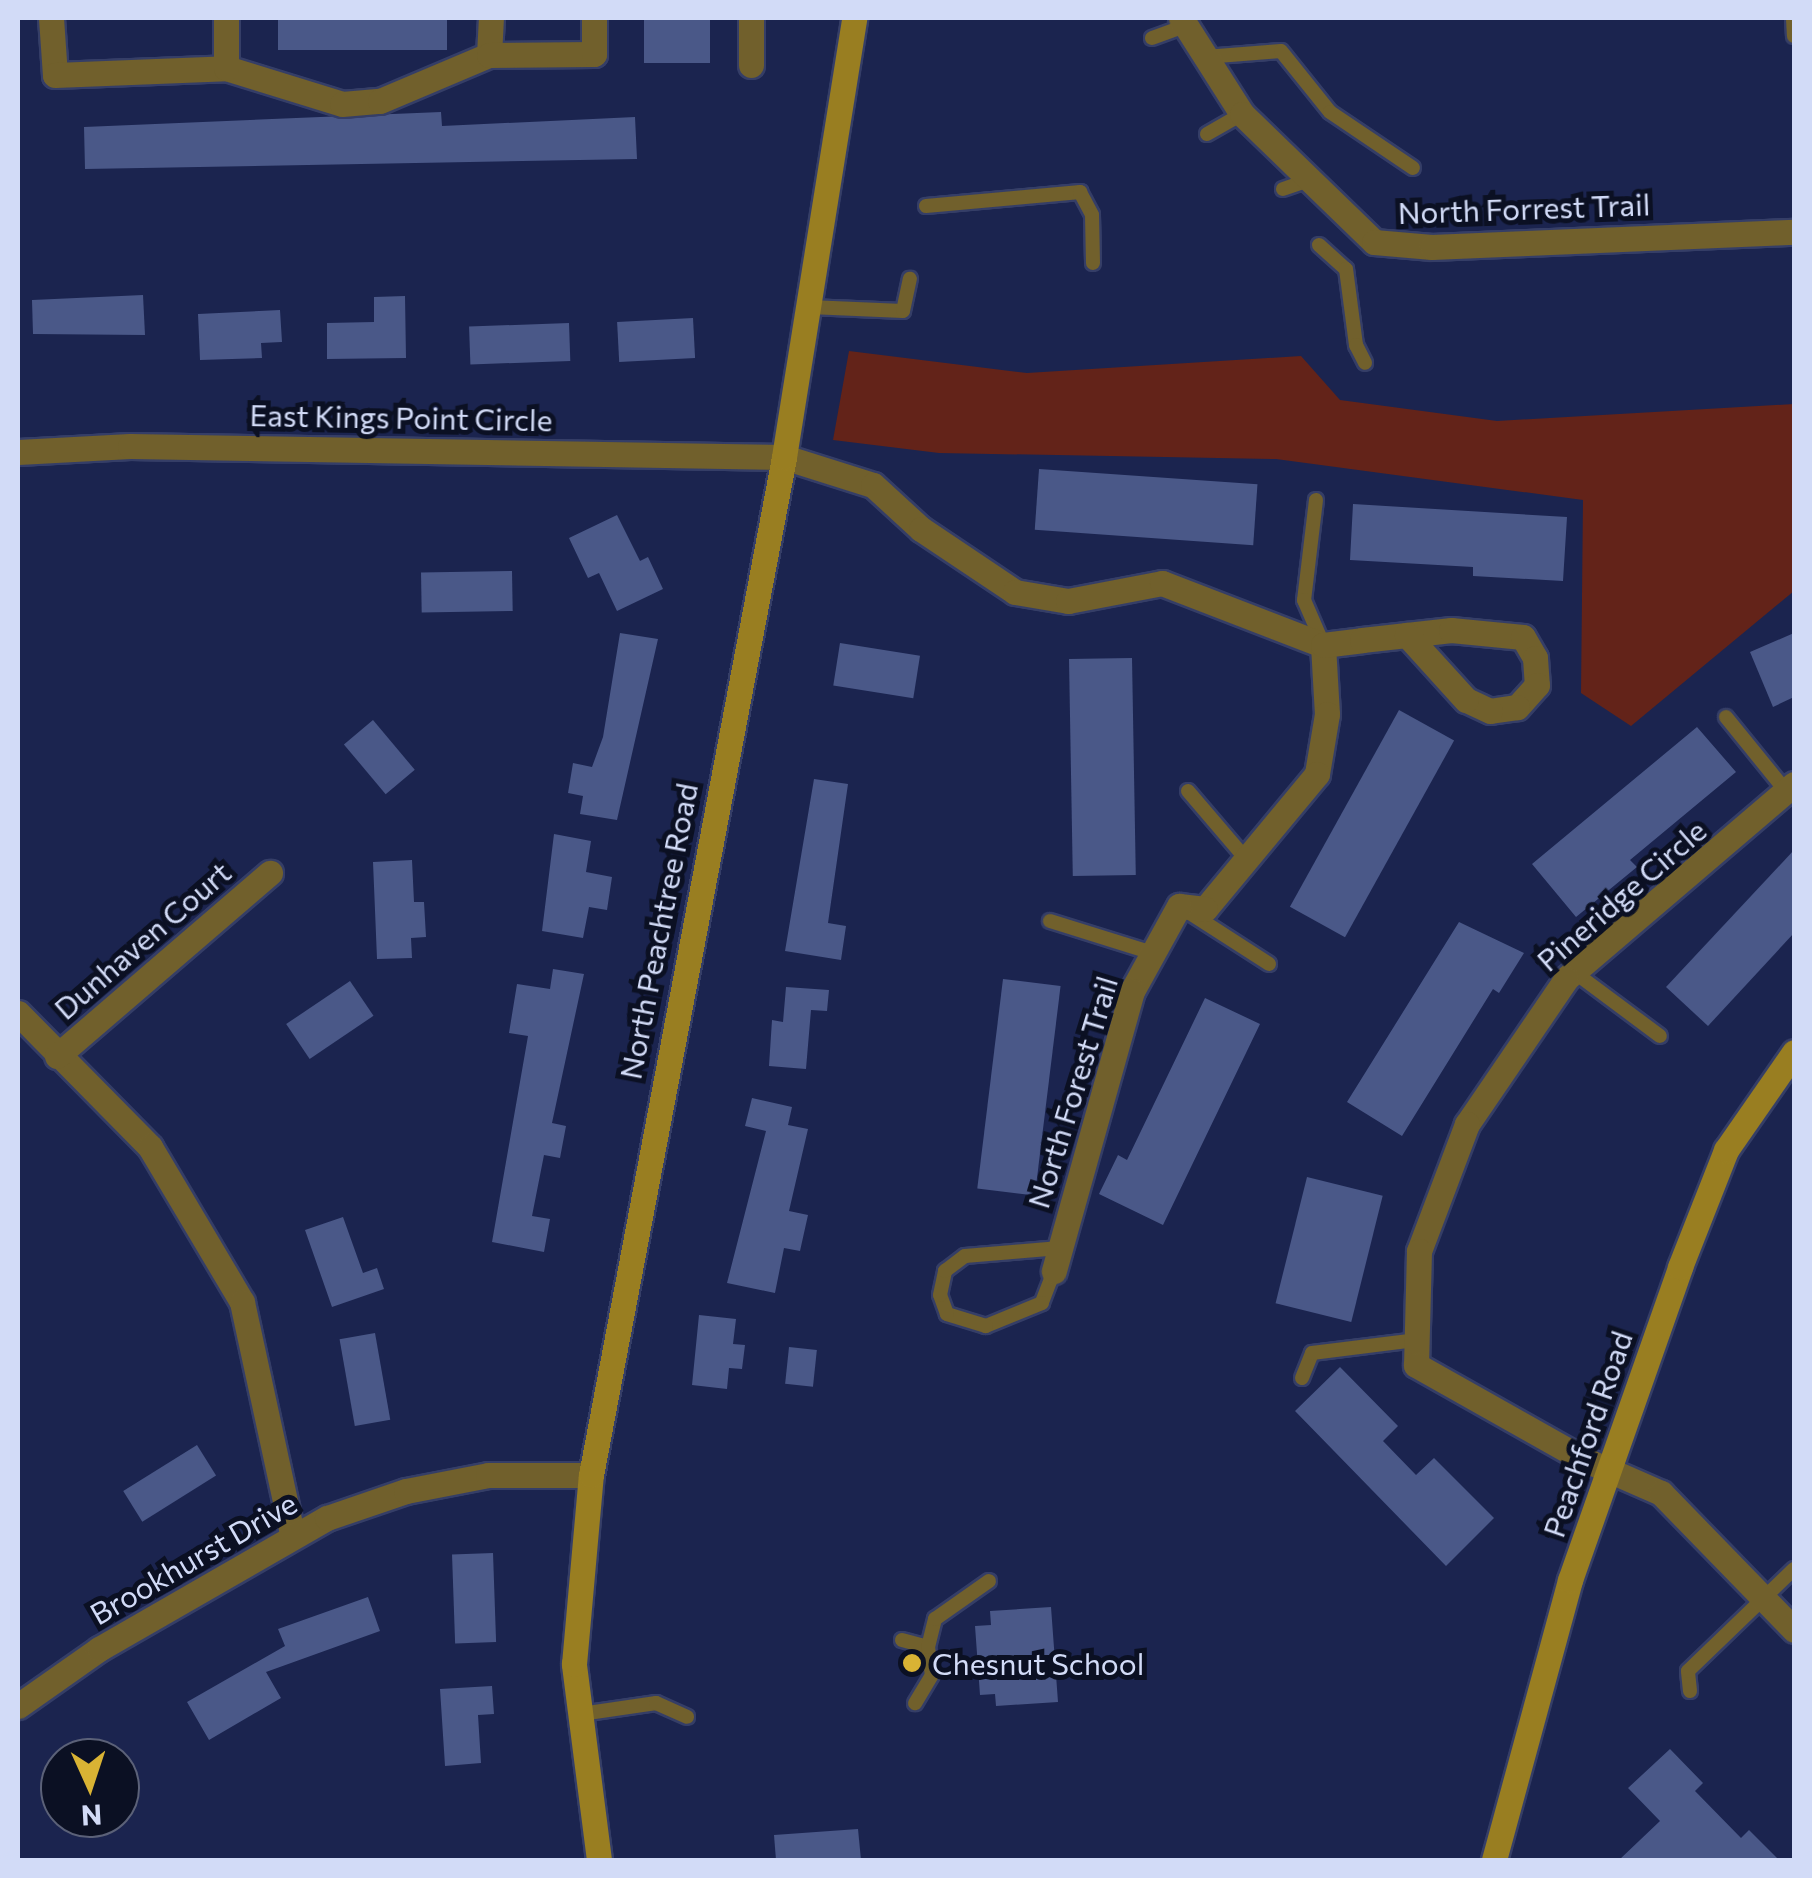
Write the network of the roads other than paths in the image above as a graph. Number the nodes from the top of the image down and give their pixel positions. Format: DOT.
graph roads {
  1 [pos="51,18"];
  2 [pos="226,18"];
  3 [pos="491,18"];
  4 [pos="594,18"];
  5 [pos="752,18"];
  6 [pos="854,18"];
  7 [pos="1794,18"];
  8 [pos="1183,22"];
  9 [pos="1794,36"];
  10 [pos="1152,38"];
  11 [pos="489,55"];
  12 [pos="1204,57"];
  13 [pos="751,65"];
  14 [pos="226,68"];
  15 [pos="1242,114"];
  16 [pos="1207,134"];
  17 [pos="1413,168"];
  18 [pos="926,206"];
  19 [pos="1794,232"];
  20 [pos="1318,246"];
  21 [pos="1093,262"];
  22 [pos="910,279"];
  23 [pos="808,307"];
  24 [pos="1365,363"];
  25 [pos="18,452"];
  26 [pos="784,457"];
  27 [pos="1316,500"];
  28 [pos="1408,635"];
  29 [pos="1323,645"];
  30 [pos="1726,717"];
  31 [pos="1790,787"];
  32 [pos="1188,792"];
  33 [pos="1246,859"];
  34 [pos="270,873"];
  35 [pos="1180,906"];
  36 [pos="1050,921"];
  37 [pos="1153,953"];
  38 [pos="1269,964"];
  39 [pos="1574,972"];
  40 [pos="18,1013"];
  41 [pos="1660,1036"];
  42 [pos="1794,1052"];
  43 [pos="57,1056"];
  44 [pos="1057,1260"];
  45 [pos="1417,1340"];
  46 [pos="1302,1378"];
  47 [pos="1612,1470"];
  48 [pos="591,1475"];
  49 [pos="292,1533"];
  50 [pos="1794,1569"];
  51 [pos="989,1581"];
  52 [pos="1764,1598"];
  53 [pos="1794,1630"];
  54 [pos="902,1640"];
  55 [pos="928,1647"];
  56 [pos="1690,1691"];
  57 [pos="915,1702"];
  58 [pos="18,1706"];
  59 [pos="581,1714"];
  60 [pos="688,1716"];
  61 [pos="599,1860"];
  62 [pos="1494,1860"];
  1 -- 14 [label="street"];
  2 -- 14 [label="street"];
  3 -- 11 [label="street"];
  4 -- 11 [label="street"];
  5 -- 13 [label="street"];
  6 -- 23 [label="street, North Peachtree Road"];
  7 -- 9 [label="lane"];
  8 -- 10 [label="lane"];
  8 -- 12 [label="street, North Forrest Trail"];
  11 -- 14 [label="street"];
  12 -- 15 [label="street, North Forrest Trail"];
  12 -- 17 [label="lane"];
  15 -- 16 [label="lane"];
  15 -- 19 [label="street, North Forrest Trail"];
  18 -- 21 [label="lane"];
  20 -- 24 [label="lane"];
  22 -- 23 [label="lane"];
  23 -- 26 [label="street, North Peachtree Road"];
  25 -- 26 [label="street, East Kings Point Circle"];
  26 -- 29 [label="street"];
  26 -- 48 [label="street, North Peachtree Road"];
  27 -- 29 [label="lane"];
  28 -- 28 [label="street"];
  28 -- 29 [label="street"];
  29 -- 33 [label="street"];
  30 -- 31 [label="lane"];
  31 -- 39 [label="street, Pineridge Circle"];
  32 -- 33 [label="lane"];
  33 -- 35 [label="street"];
  34 -- 43 [label="street, Dunhaven Court"];
  35 -- 37 [label="street, North Forest Trail"];
  35 -- 38 [label="lane"];
  36 -- 37 [label="lane"];
  37 -- 44 [label="street, North Forest Trail"];
  39 -- 41 [label="lane"];
  39 -- 45 [label="street, Pineridge Circle"];
  40 -- 43 [label="street"];
  42 -- 47 [label="street, Peachford Road"];
  43 -- 49 [label="street"];
  44 -- 44 [label="lane"];
  45 -- 46 [label="lane"];
  45 -- 47 [label="street"];
  47 -- 52 [label="street"];
  47 -- 62 [label="street, Peachford Road"];
  48 -- 49 [label="street, Brookhurst Drive"];
  48 -- 59 [label="street, North Peachtree Road"];
  49 -- 58 [label="street, Brookhurst Drive"];
  50 -- 52 [label="lane"];
  51 -- 55 [label="lane"];
  52 -- 53 [label="street"];
  52 -- 56 [label="lane"];
  54 -- 55 [label="lane"];
  55 -- 57 [label="lane"];
  59 -- 60 [label="lane"];
  59 -- 61 [label="street, North Peachtree Road"];
}
